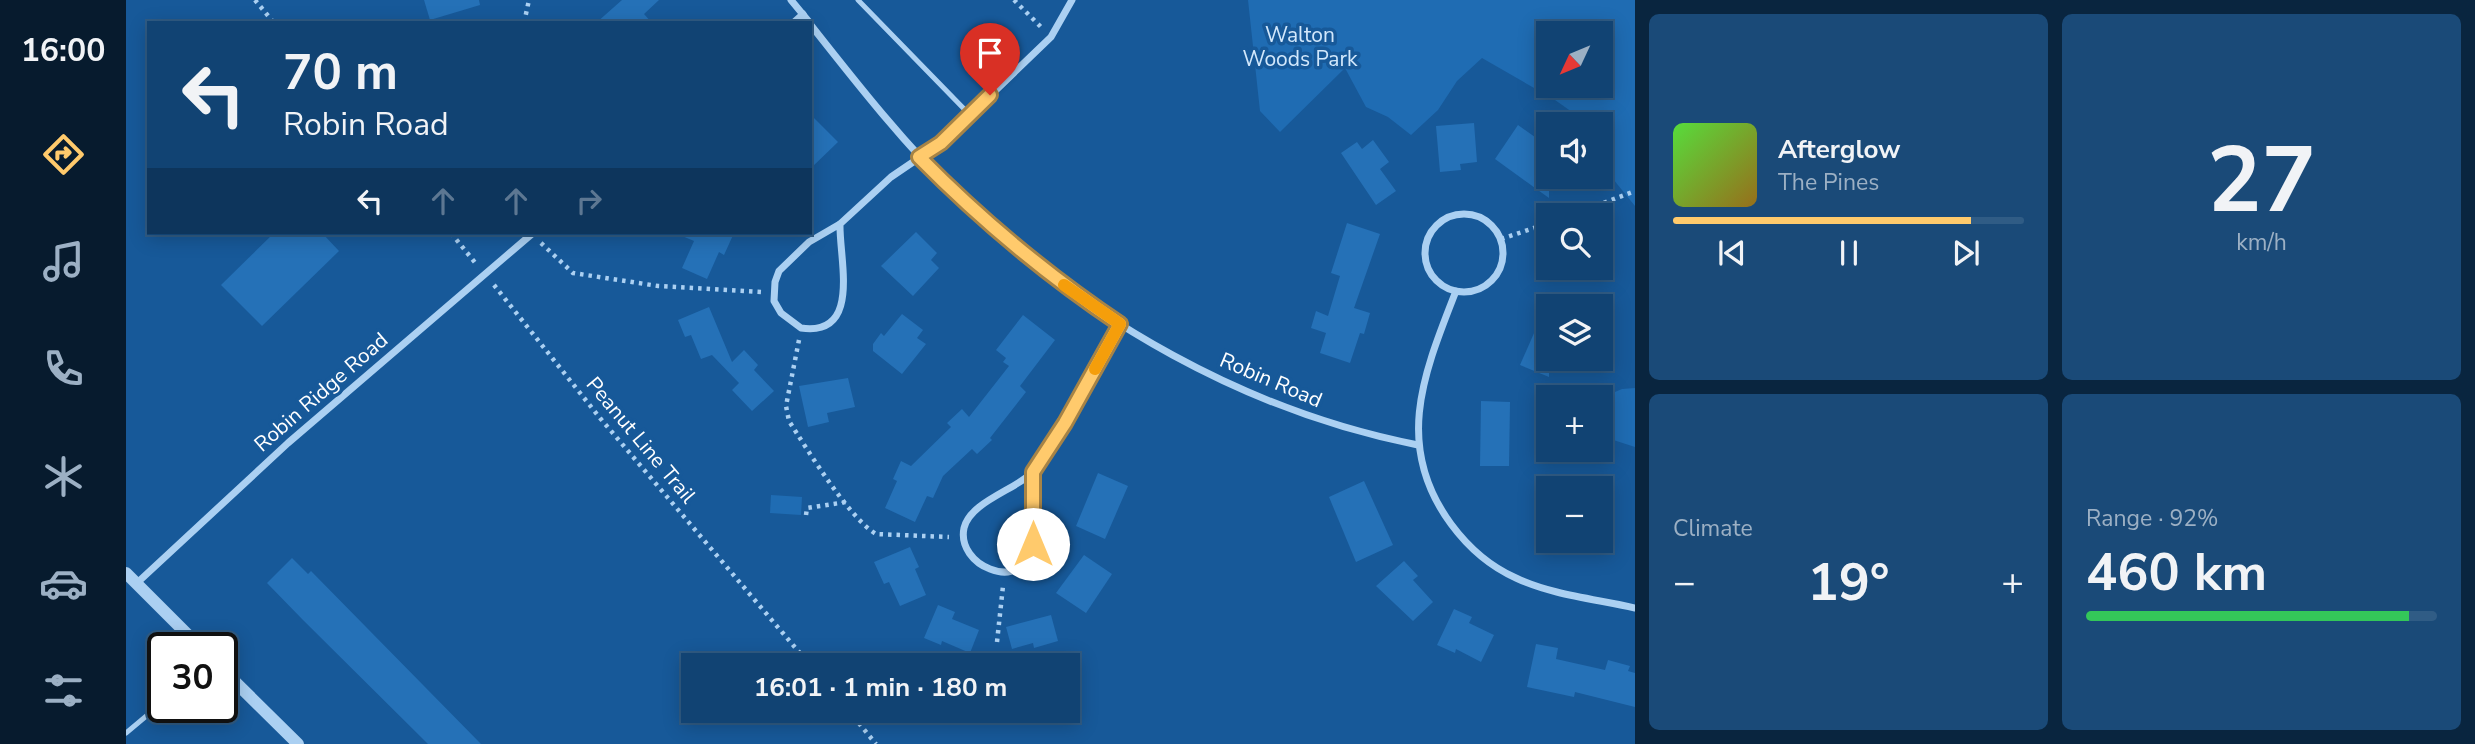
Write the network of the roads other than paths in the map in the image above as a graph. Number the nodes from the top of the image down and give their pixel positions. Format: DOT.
graph roads {
  1 [pos="791,0"];
  2 [pos="858,0"];
  3 [pos="1072,0"];
  4 [pos="803,15"];
  5 [pos="796,21"];
  6 [pos="808,21"];
  7 [pos="812,25"];
  8 [pos="970,114"];
  9 [pos="919,157"];
  10 [pos="840,224"];
  11 [pos="531,235"];
  12 [pos="1456,291"];
  13 [pos="1120,324"];
  14 [pos="1418,445"];
  15 [pos="1033,472"];
  16 [pos="126,573"];
  17 [pos="137,583"];
  18 [pos="1635,608"];
  19 [pos="185,632"];
  20 [pos="238,685"];
  21 [pos="147,715"];
  22 [pos="126,733"];
  23 [pos="298,744"];
  1 -- 4 [label="street, Robin Road"];
  2 -- 8 [label="lane"];
  3 -- 8 [label="street"];
  4 -- 5 [label="street"];
  4 -- 6 [label="street, Robin Road"];
  7 -- 9 [label="street, Robin Road"];
  8 -- 9 [label="street"];
  9 -- 10 [label="street"];
  9 -- 13 [label="street, Robin Road"];
  10 -- 10 [label="street"];
  11 -- 17 [label="street, Robin Ridge Road"];
  12 -- 12 [label="street"];
  12 -- 14 [label="street"];
  13 -- 14 [label="street, Robin Road"];
  13 -- 15 [label="street"];
  14 -- 18 [label="street"];
  15 -- 15 [label="street"];
  16 -- 17 [label="street"];
  17 -- 19 [label="street"];
  20 -- 23 [label="street"];
  21 -- 22 [label="lane"];
}
